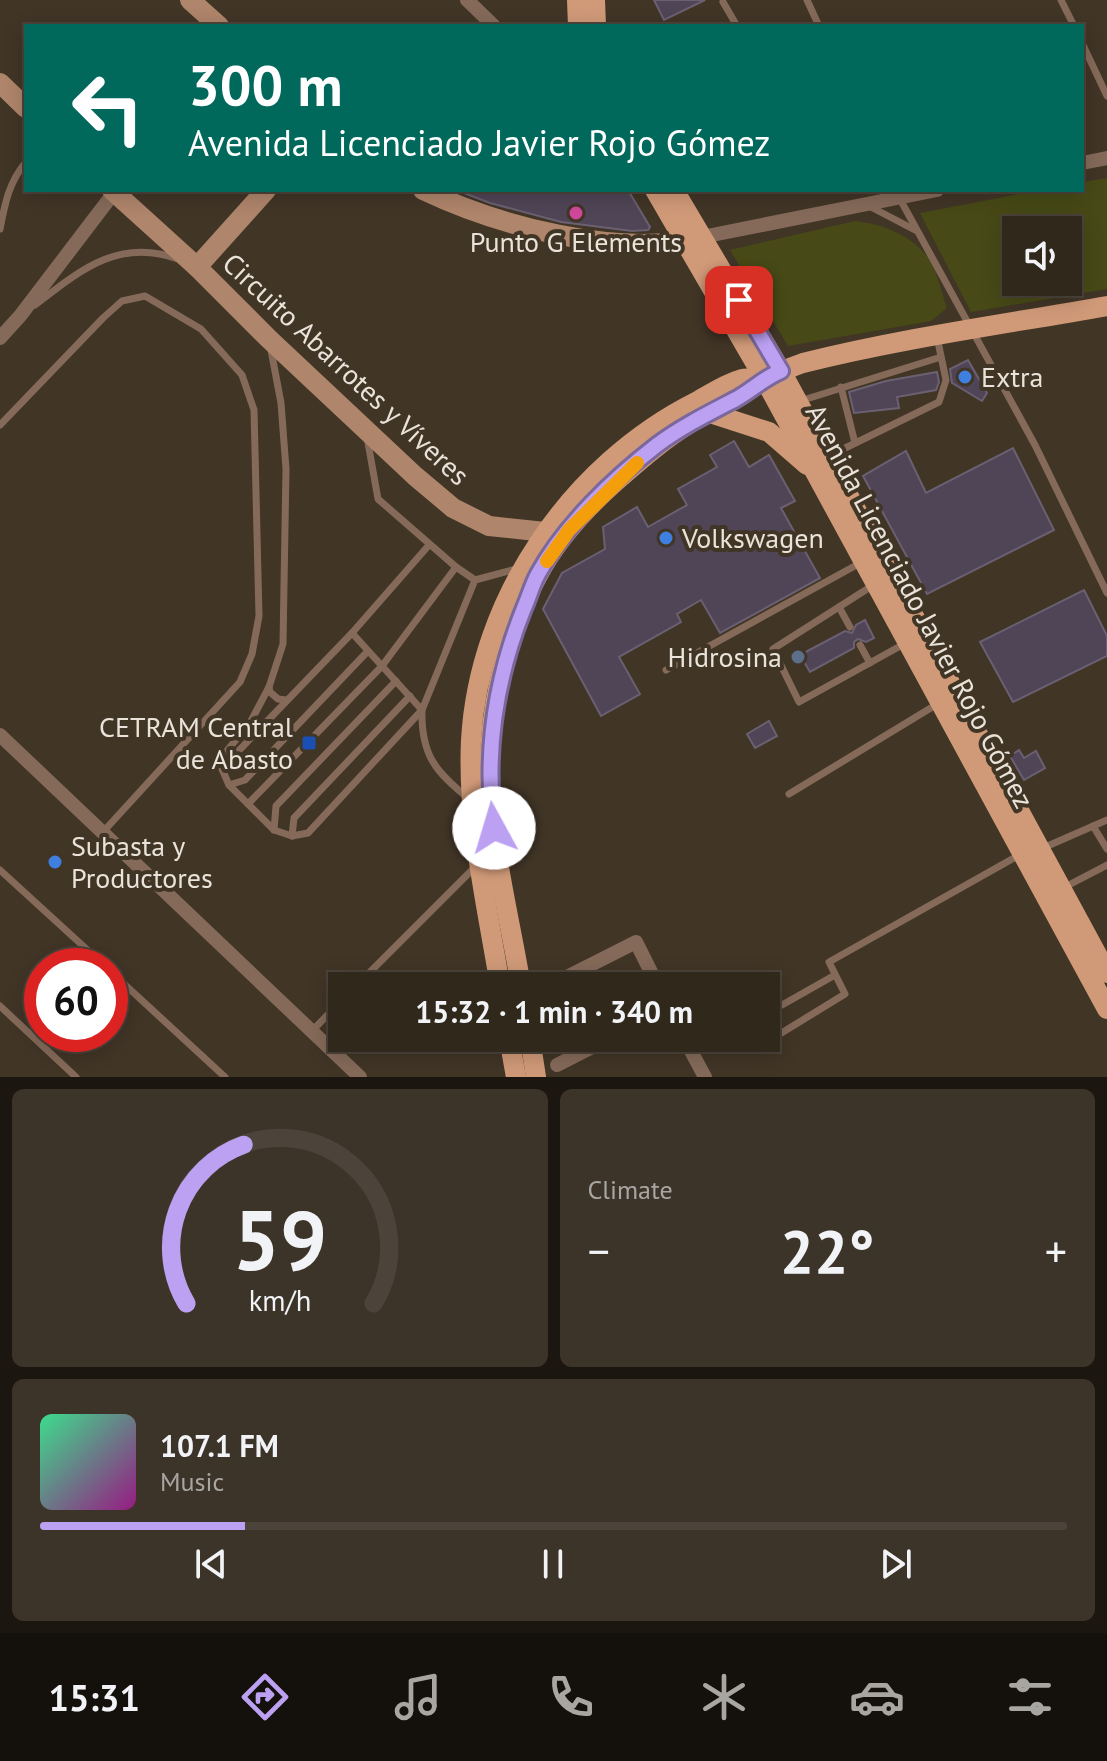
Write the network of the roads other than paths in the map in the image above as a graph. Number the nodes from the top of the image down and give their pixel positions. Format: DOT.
graph roads {
  1 [pos="190,0"];
  2 [pos="467,0"];
  3 [pos="577,0"];
  4 [pos="595,0"];
  5 [pos="807,0"];
  6 [pos="1061,0"];
  7 [pos="723,2"];
  8 [pos="217,24"];
  9 [pos="492,24"];
  10 [pos="578,24"];
  11 [pos="596,24"];
  12 [pos="736,24"];
  13 [pos="818,24"];
  14 [pos="1073,24"];
  15 [pos="1084,47"];
  16 [pos="0,83"];
  17 [pos="1107,96"];
  18 [pos="24,106"];
  19 [pos="1107,158"];
  20 [pos="1084,163"];
  21 [pos="24,164"];
  22 [pos="113,192"];
  23 [pos="115,192"];
  24 [pos="264,192"];
  25 [pos="428,192"];
  26 [pos="657,192"];
  27 [pos="675,192"];
  28 [pos="917,192"];
  29 [pos="897,194"];
  30 [pos="865,204"];
  31 [pos="0,229"];
  32 [pos="917,231"];
  33 [pos="694,239"];
  34 [pos="197,267"];
  35 [pos="1107,306"];
  36 [pos="20,316"];
  37 [pos="971,330"];
  38 [pos="937,336"];
  39 [pos="0,338"];
  40 [pos="269,339"];
  41 [pos="941,357"];
  42 [pos="773,374"];
  43 [pos="841,387"];
  44 [pos="798,401"];
  45 [pos="710,413"];
  46 [pos="0,425"];
  47 [pos="367,430"];
  48 [pos="855,443"];
  49 [pos="829,456"];
  50 [pos="818,474"];
  51 [pos="569,530"];
  52 [pos="545,532"];
  53 [pos="429,545"];
  54 [pos="864,560"];
  55 [pos="456,567"];
  56 [pos="522,567"];
  57 [pos="884,579"];
  58 [pos="475,580"];
  59 [pos="1107,593"];
  60 [pos="839,607"];
  61 [pos="850,627"];
  62 [pos="352,633"];
  63 [pos="915,637"];
  64 [pos="860,645"];
  65 [pos="368,651"];
  66 [pos="870,663"];
  67 [pos="382,666"];
  68 [pos="666,670"];
  69 [pos="396,681"];
  70 [pos="269,687"];
  71 [pos="410,696"];
  72 [pos="286,700"];
  73 [pos="940,702"];
  74 [pos="422,710"];
  75 [pos="0,735"];
  76 [pos="222,769"];
  77 [pos="990,775"];
  78 [pos="229,785"];
  79 [pos="789,794"];
  80 [pos="248,804"];
  81 [pos="482,804"];
  82 [pos="1107,820"];
  83 [pos="1093,826"];
  84 [pos="274,830"];
  85 [pos="103,832"];
  86 [pos="292,836"];
  87 [pos="1107,849"];
  88 [pos="1031,851"];
  89 [pos="479,863"];
  90 [pos="1107,865"];
  91 [pos="0,870"];
  92 [pos="1061,889"];
  93 [pos="85,948"];
  94 [pos="370,972"];
  95 [pos="498,972"];
  96 [pos="518,972"];
  97 [pos="577,972"];
  98 [pos="651,972"];
  99 [pos="1107,973"];
  100 [pos="835,975"];
  101 [pos="128,988"];
  102 [pos="782,1005"];
  103 [pos="0,1006"];
  104 [pos="1107,1009"];
  105 [pos="328,1014"];
  106 [pos="312,1031"];
  107 [pos="780,1034"];
  108 [pos="512,1052"];
  109 [pos="532,1052"];
  110 [pos="583,1052"];
  111 [pos="691,1052"];
  112 [pos="557,1065"];
  113 [pos="703,1076"];
  114 [pos="76,1077"];
  115 [pos="225,1077"];
  116 [pos="360,1077"];
  117 [pos="516,1077"];
  118 [pos="536,1077"];
  1 -- 8 [label="main road"];
  2 -- 9 [label="street"];
  3 -- 10 [label="main road"];
  4 -- 11 [label="main road"];
  5 -- 13 [label="lane"];
  6 -- 14 [label="lane"];
  7 -- 12 [label="lane"];
  15 -- 17 [label="lane"];
  16 -- 18 [label="main road"];
  19 -- 20 [label="street"];
  21 -- 31 [label="lane"];
  22 -- 36 [label="street"];
  23 -- 34 [label="main road, Circuito Abarrotes y Víveres"];
  24 -- 34 [label="main road"];
  25 -- 33 [label="main road"];
  26 -- 33 [label="main road, Avenida Licenciado Javier Rojo Gómez"];
  27 -- 33 [label="main road, Avenida Licenciado Javier Rojo Gómez"];
  28 -- 29 [label="street"];
  29 -- 30 [label="street"];
  29 -- 32 [label="lane"];
  30 -- 32 [label="lane"];
  30 -- 33 [label="street"];
  32 -- 37 [label="lane"];
  33 -- 42 [label="main road, Avenida Licenciado Javier Rojo Gómez"];
  34 -- 36 [label="lane"];
  34 -- 40 [label="main road, Circuito Abarrotes y Víveres"];
  35 -- 37 [label="main road"];
  36 -- 39 [label="street"];
  37 -- 38 [label="main road"];
  37 -- 59 [label="lane"];
  38 -- 41 [label="lane"];
  38 -- 42 [label="main road"];
  40 -- 47 [label="main road, Circuito Abarrotes y Víveres"];
  40 -- 70 [label="lane"];
  41 -- 43 [label="lane"];
  41 -- 48 [label="lane"];
  42 -- 44 [label="main road, Avenida Licenciado Javier Rojo Gómez"];
  42 -- 45 [label="main road"];
  42 -- 50 [label="main road, Avenida Licenciado Javier Rojo Gómez"];
  42 -- 52 [label="main road"];
  43 -- 44 [label="lane"];
  43 -- 48 [label="lane"];
  44 -- 49 [label="main road, Avenida Licenciado Javier Rojo Gómez"];
  45 -- 50 [label="main road"];
  45 -- 51 [label="main road"];
  46 -- 85 [label="lane"];
  47 -- 52 [label="main road, Circuito Abarrotes y Víveres"];
  47 -- 53 [label="lane"];
  48 -- 49 [label="lane"];
  49 -- 57 [label="main road, Avenida Licenciado Javier Rojo Gómez"];
  50 -- 54 [label="main road, Avenida Licenciado Javier Rojo Gómez"];
  51 -- 52 [label="main road, Circuito Abarrotes y Víveres"];
  51 -- 81 [label="main road"];
  52 -- 56 [label="main road"];
  53 -- 55 [label="lane"];
  53 -- 62 [label="lane"];
  54 -- 57 [label="main road, Avenida Licenciado Javier Rojo Gómez"];
  54 -- 68 [label="lane"];
  55 -- 58 [label="lane"];
  55 -- 67 [label="lane"];
  56 -- 58 [label="lane"];
  56 -- 81 [label="main road"];
  57 -- 60 [label="lane"];
  57 -- 63 [label="main road, Avenida Licenciado Javier Rojo Gómez"];
  58 -- 74 [label="lane"];
  60 -- 61 [label="lane"];
  60 -- 66 [label="lane"];
  62 -- 65 [label="lane"];
  62 -- 72 [label="lane"];
  63 -- 66 [label="lane"];
  63 -- 73 [label="main road, Avenida Licenciado Javier Rojo Gómez"];
  63 -- 77 [label="main road, Avenida Licenciado Javier Rojo Gómez"];
  64 -- 66 [label="lane"];
  65 -- 67 [label="lane"];
  65 -- 78 [label="lane"];
  67 -- 69 [label="lane"];
  67 -- 80 [label="lane"];
  69 -- 71 [label="lane"];
  69 -- 84 [label="lane"];
  70 -- 72 [label="lane"];
  70 -- 76 [label="lane"];
  71 -- 74 [label="lane"];
  71 -- 86 [label="lane"];
  72 -- 76 [label="lane"];
  73 -- 77 [label="main road, Avenida Licenciado Javier Rojo Gómez"];
  73 -- 79 [label="lane"];
  74 -- 81 [label="lane"];
  74 -- 86 [label="lane"];
  75 -- 85 [label="street"];
  76 -- 78 [label="lane"];
  77 -- 88 [label="main road, Avenida Licenciado Javier Rojo Gómez"];
  78 -- 80 [label="lane"];
  80 -- 84 [label="lane"];
  81 -- 89 [label="main road"];
  81 -- 96 [label="main road"];
  82 -- 83 [label="lane"];
  83 -- 87 [label="lane"];
  83 -- 88 [label="lane"];
  84 -- 86 [label="lane"];
  85 -- 106 [label="street"];
  88 -- 92 [label="main road, Avenida Licenciado Javier Rojo Gómez"];
  88 -- 100 [label="lane"];
  88 -- 104 [label="main road, Avenida Licenciado Javier Rojo Gómez"];
  89 -- 94 [label="lane"];
  89 -- 95 [label="main road"];
  90 -- 92 [label="lane"];
  91 -- 93 [label="lane"];
  92 -- 99 [label="main road, Avenida Licenciado Javier Rojo Gómez"];
  97 -- 98 [label="street"];
  100 -- 102 [label="lane"];
  100 -- 107 [label="lane"];
  101 -- 115 [label="lane"];
  103 -- 114 [label="lane"];
  105 -- 106 [label="lane"];
  106 -- 116 [label="street"];
  108 -- 117 [label="main road"];
  109 -- 118 [label="main road"];
  110 -- 112 [label="street"];
  111 -- 113 [label="street"];
}
